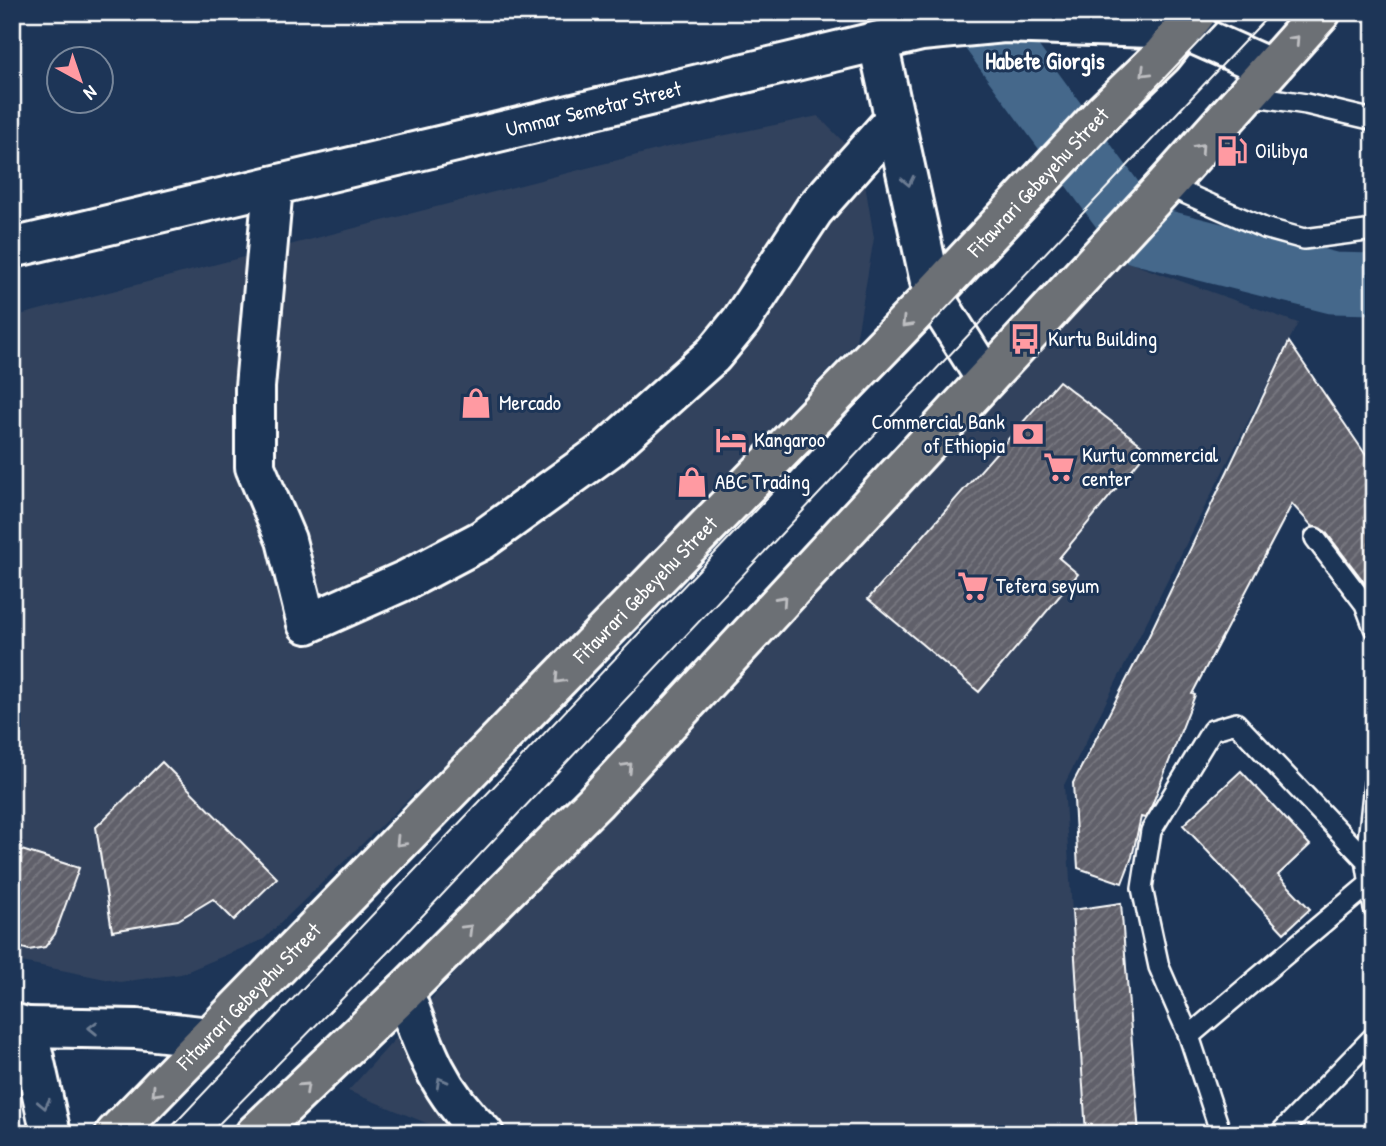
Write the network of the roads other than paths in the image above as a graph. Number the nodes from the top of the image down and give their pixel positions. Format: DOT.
graph roads {
  1 [pos="1321,12"];
  2 [pos="1189,20"];
  3 [pos="878,43"];
  4 [pos="1259,82"];
  5 [pos="895,119"];
  6 [pos="1374,120"];
  7 [pos="273,186"];
  8 [pos="1160,192"];
  9 [pos="1374,230"];
  10 [pos="12,248"];
  11 [pos="933,295"];
  12 [pos="986,379"];
  13 [pos="1315,538"];
  14 [pos="1374,628"];
  15 [pos="1374,784"];
  16 [pos="1366,860"];
  17 [pos="1368,885"];
  18 [pos="1374,909"];
  19 [pos="404,992"];
  20 [pos="20,1025"];
  21 [pos="1189,1036"];
  22 [pos="1374,1036"];
  23 [pos="209,1037"];
  24 [pos="51,1134"];
  25 [pos="115,1134"];
  26 [pos="255,1134"];
  27 [pos="484,1134"];
  28 [pos="1221,1134"];
  29 [pos="1279,1134"];
  4 -- 1 [label="main road, one-way"];
  2 -- 3 [label="main road, Ummar Semetar Street"];
  2 -- 4 [label="main road"];
  2 -- 11 [label="main road, Fitawrari Gebeyehu Street, one-way"];
  3 -- 5 [label="main road"];
  3 -- 7 [label="main road, Ummar Semetar Street"];
  4 -- 6 [label="lane"];
  8 -- 4 [label="main road, one-way"];
  5 -- 7 [label="main road"];
  5 -- 11 [label="main road, one-way"];
  7 -- 10 [label="main road, Ummar Semetar Street"];
  8 -- 9 [label="lane"];
  8 -- 12 [label="main road"];
  11 -- 12 [label="main road"];
  11 -- 23 [label="main road, Fitawrari Gebeyehu Street, one-way"];
  19 -- 12 [label="main road, one-way"];
  13 -- 14 [label="lane"];
  15 -- 16 [label="lane"];
  16 -- 17 [label="lane"];
  16 -- 21 [label="lane"];
  17 -- 18 [label="lane"];
  17 -- 21 [label="lane"];
  26 -- 19 [label="main road, one-way"];
  27 -- 19 [label="main road, one-way"];
  23 -- 20 [label="main road, one-way"];
  20 -- 24 [label="main road, one-way"];
  21 -- 28 [label="lane"];
  22 -- 29 [label="lane"];
  23 -- 25 [label="main road, Fitawrari Gebeyehu Street, one-way"];
}
